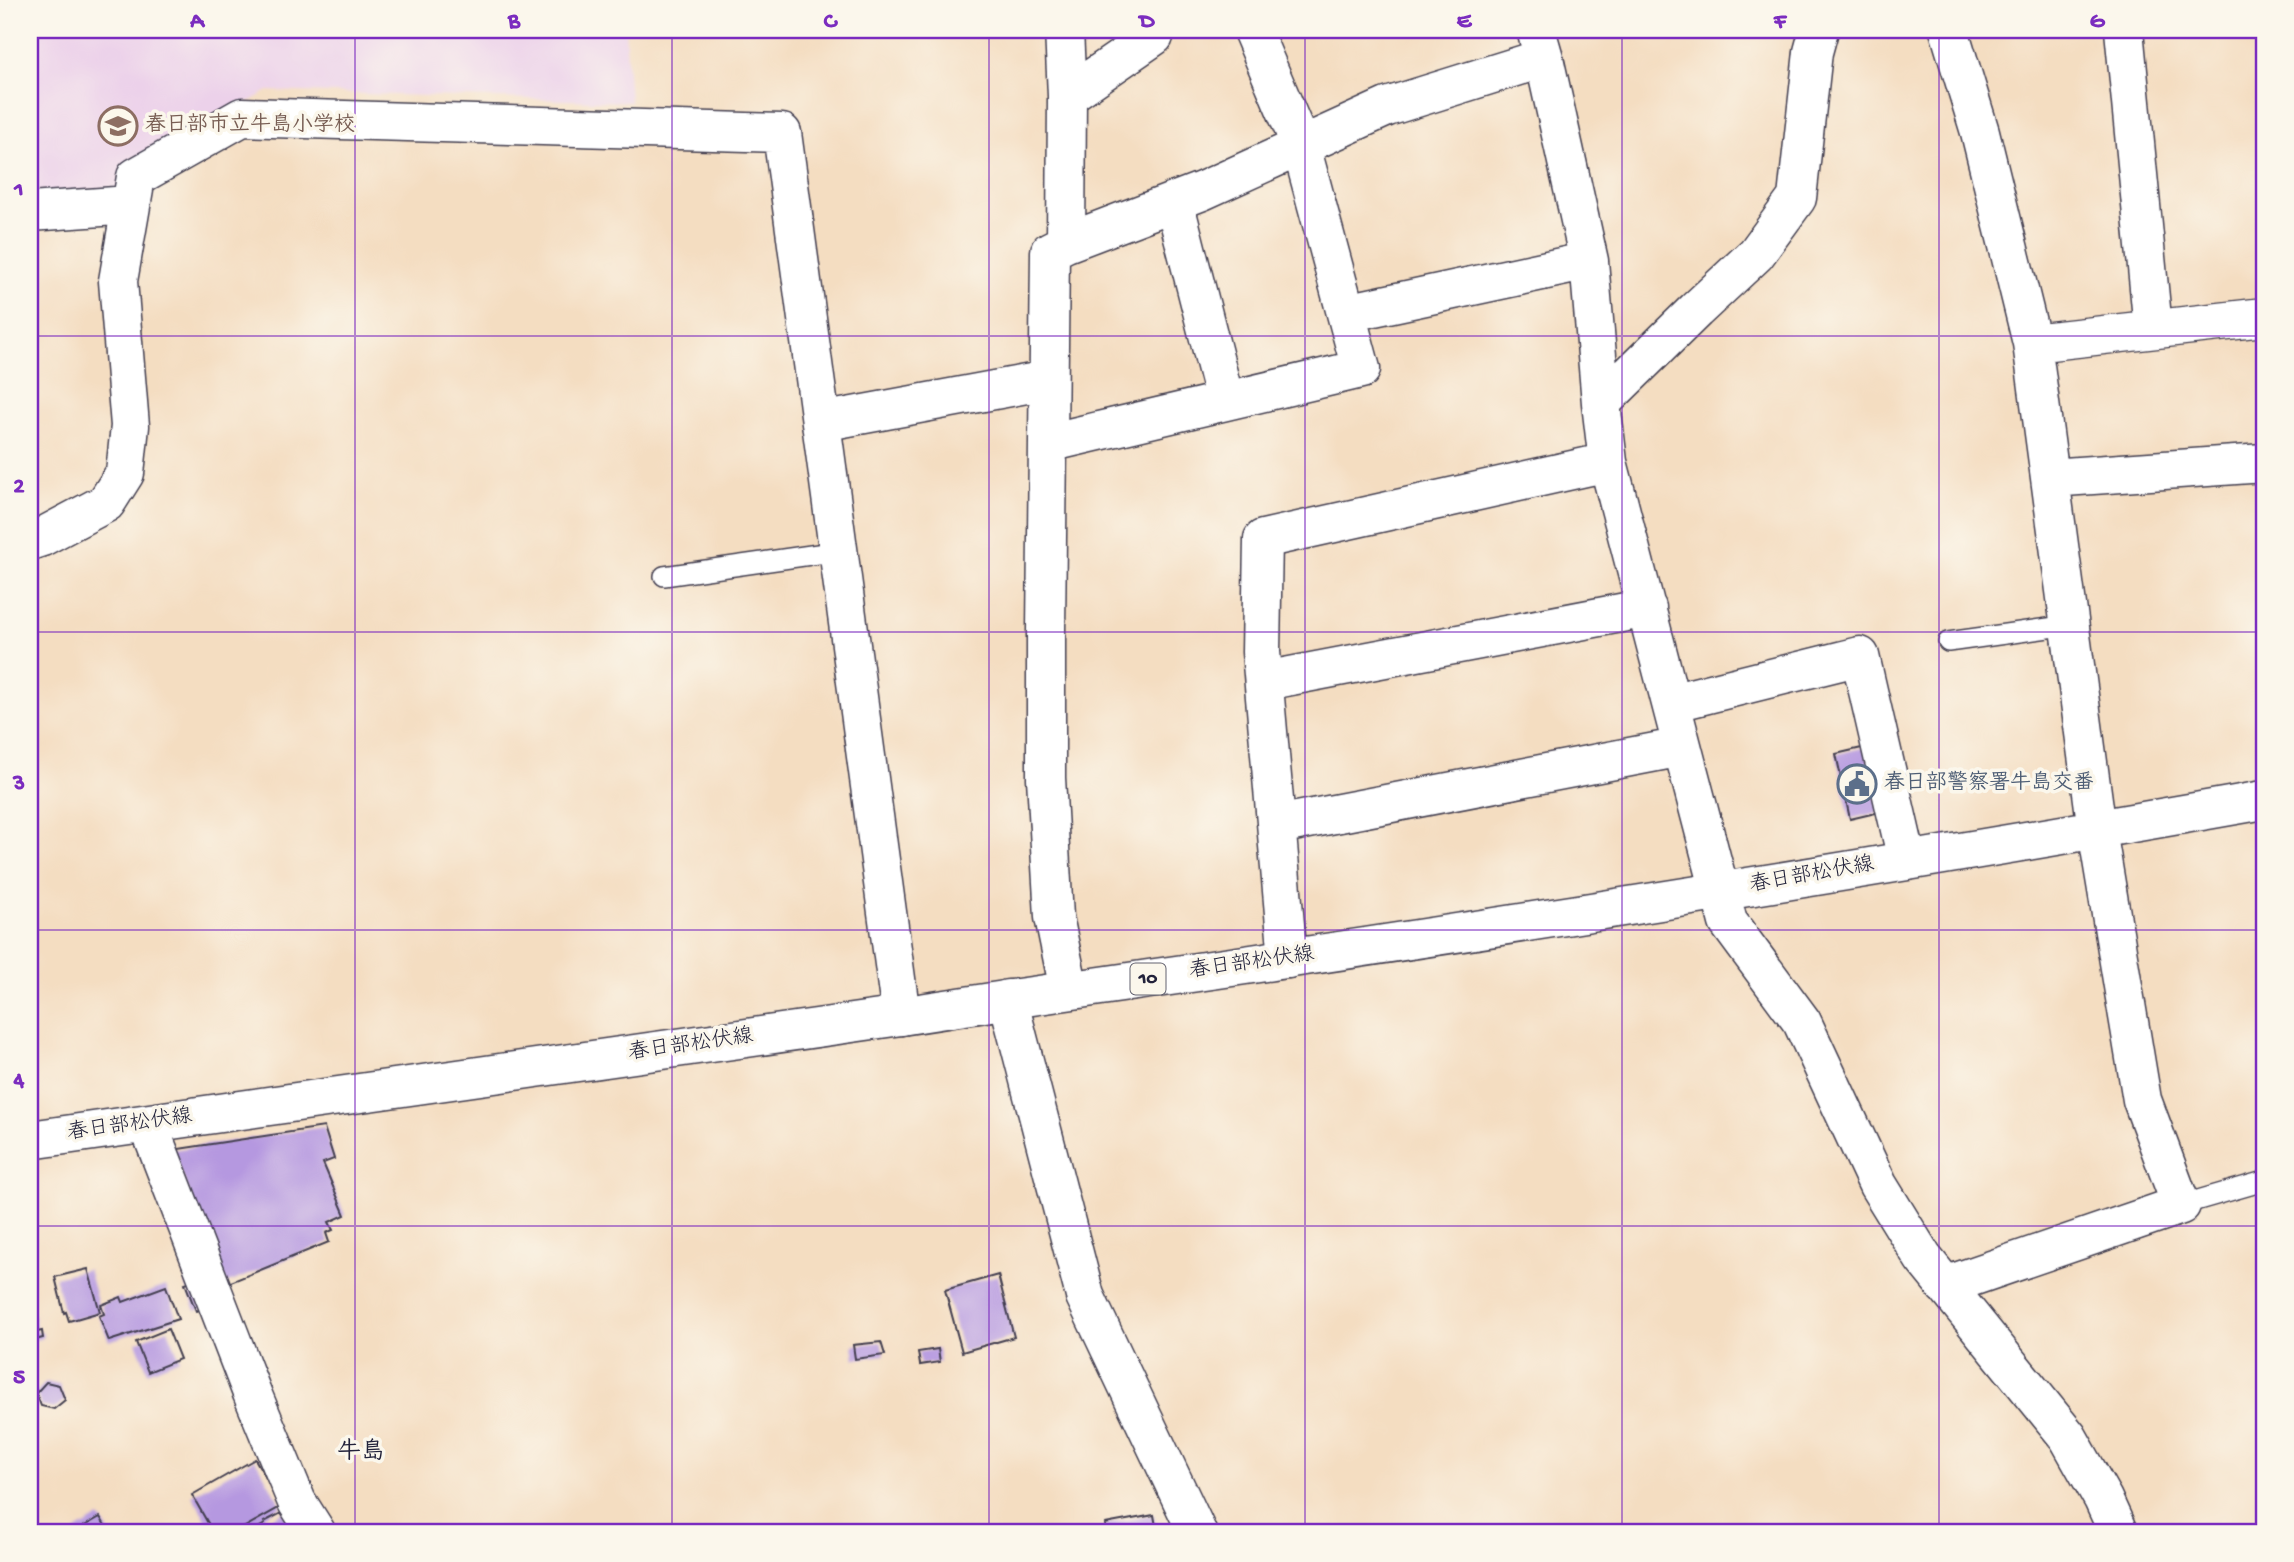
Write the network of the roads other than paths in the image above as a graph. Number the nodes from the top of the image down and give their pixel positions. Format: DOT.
graph roads {
  1 [pos="1064,30"];
  2 [pos="1154,30"];
  3 [pos="1252,30"];
  4 [pos="1819,30"];
  5 [pos="1949,30"];
  6 [pos="2124,30"];
  7 [pos="1540,44"];
  8 [pos="1067,96"];
  9 [pos="1301,146"];
  10 [pos="1174,201"];
  11 [pos="130,205"];
  12 [pos="30,212"];
  13 [pos="1066,243"];
  14 [pos="1588,261"];
  15 [pos="1346,313"];
  16 [pos="2264,317"];
  17 [pos="2152,330"];
  18 [pos="2032,343"];
  19 [pos="1048,380"];
  20 [pos="1225,401"];
  21 [pos="1601,404"];
  22 [pos="821,422"];
  23 [pos="1048,443"];
  24 [pos="1608,462"];
  25 [pos="2264,463"];
  26 [pos="2050,478"];
  27 [pos="30,541"];
  28 [pos="839,551"];
  29 [pos="664,576"];
  30 [pos="1647,608"];
  31 [pos="2070,625"];
  32 [pos="1948,642"];
  33 [pos="1264,681"];
  34 [pos="1671,703"];
  35 [pos="1682,747"];
  36 [pos="2264,800"];
  37 [pos="1277,825"];
  38 [pos="2097,830"];
  39 [pos="1908,860"];
  40 [pos="1720,892"];
  41 [pos="1288,959"];
  42 [pos="1069,990"];
  43 [pos="1008,999"];
  44 [pos="901,1016"];
  45 [pos="148,1124"];
  46 [pos="30,1140"];
  47 [pos="2264,1181"];
  48 [pos="2181,1205"];
  49 [pos="1945,1286"];
  50 [pos="316,1532"];
  51 [pos="1197,1532"];
  52 [pos="2118,1532"];
  1 -- 8 [label="street"];
  2 -- 8 [label="street"];
  3 -- 9 [label="street"];
  4 -- 21 [label="street"];
  5 -- 18 [label="street"];
  6 -- 17 [label="street"];
  7 -- 9 [label="street"];
  7 -- 14 [label="street"];
  8 -- 13 [label="street"];
  9 -- 10 [label="street"];
  9 -- 15 [label="street"];
  10 -- 13 [label="street"];
  10 -- 20 [label="street"];
  11 -- 12 [label="street"];
  11 -- 22 [label="street"];
  11 -- 27 [label="street"];
  13 -- 19 [label="street"];
  14 -- 15 [label="street"];
  14 -- 21 [label="street"];
  15 -- 20 [label="street"];
  16 -- 17 [label="street"];
  17 -- 18 [label="street"];
  18 -- 26 [label="street"];
  19 -- 22 [label="street"];
  19 -- 23 [label="street"];
  20 -- 23 [label="street"];
  21 -- 24 [label="street"];
  22 -- 28 [label="street"];
  23 -- 42 [label="street"];
  24 -- 30 [label="street"];
  24 -- 33 [label="street"];
  25 -- 26 [label="street"];
  26 -- 31 [label="street"];
  28 -- 29 [label="lane"];
  28 -- 44 [label="street"];
  30 -- 33 [label="street"];
  30 -- 34 [label="street"];
  31 -- 32 [label="lane"];
  31 -- 38 [label="street"];
  33 -- 37 [label="street"];
  34 -- 35 [label="street"];
  34 -- 39 [label="street"];
  35 -- 37 [label="street"];
  35 -- 40 [label="street"];
  36 -- 38 [label="street, 春日部松伏線 / 10"];
  37 -- 41 [label="street"];
  38 -- 39 [label="street, 春日部松伏線 / 10"];
  38 -- 48 [label="street"];
  39 -- 40 [label="street, 春日部松伏線 / 10"];
  40 -- 41 [label="street, 春日部松伏線 / 10"];
  40 -- 49 [label="street"];
  41 -- 42 [label="street, 春日部松伏線 / 10"];
  42 -- 43 [label="street, 春日部松伏線 / 10"];
  43 -- 44 [label="street, 春日部松伏線 / 10"];
  43 -- 51 [label="street"];
  44 -- 45 [label="street, 春日部松伏線 / 10"];
  45 -- 46 [label="street, 春日部松伏線 / 10"];
  45 -- 50 [label="street"];
  47 -- 48 [label="lane"];
  48 -- 49 [label="street"];
  49 -- 52 [label="street"];
}
